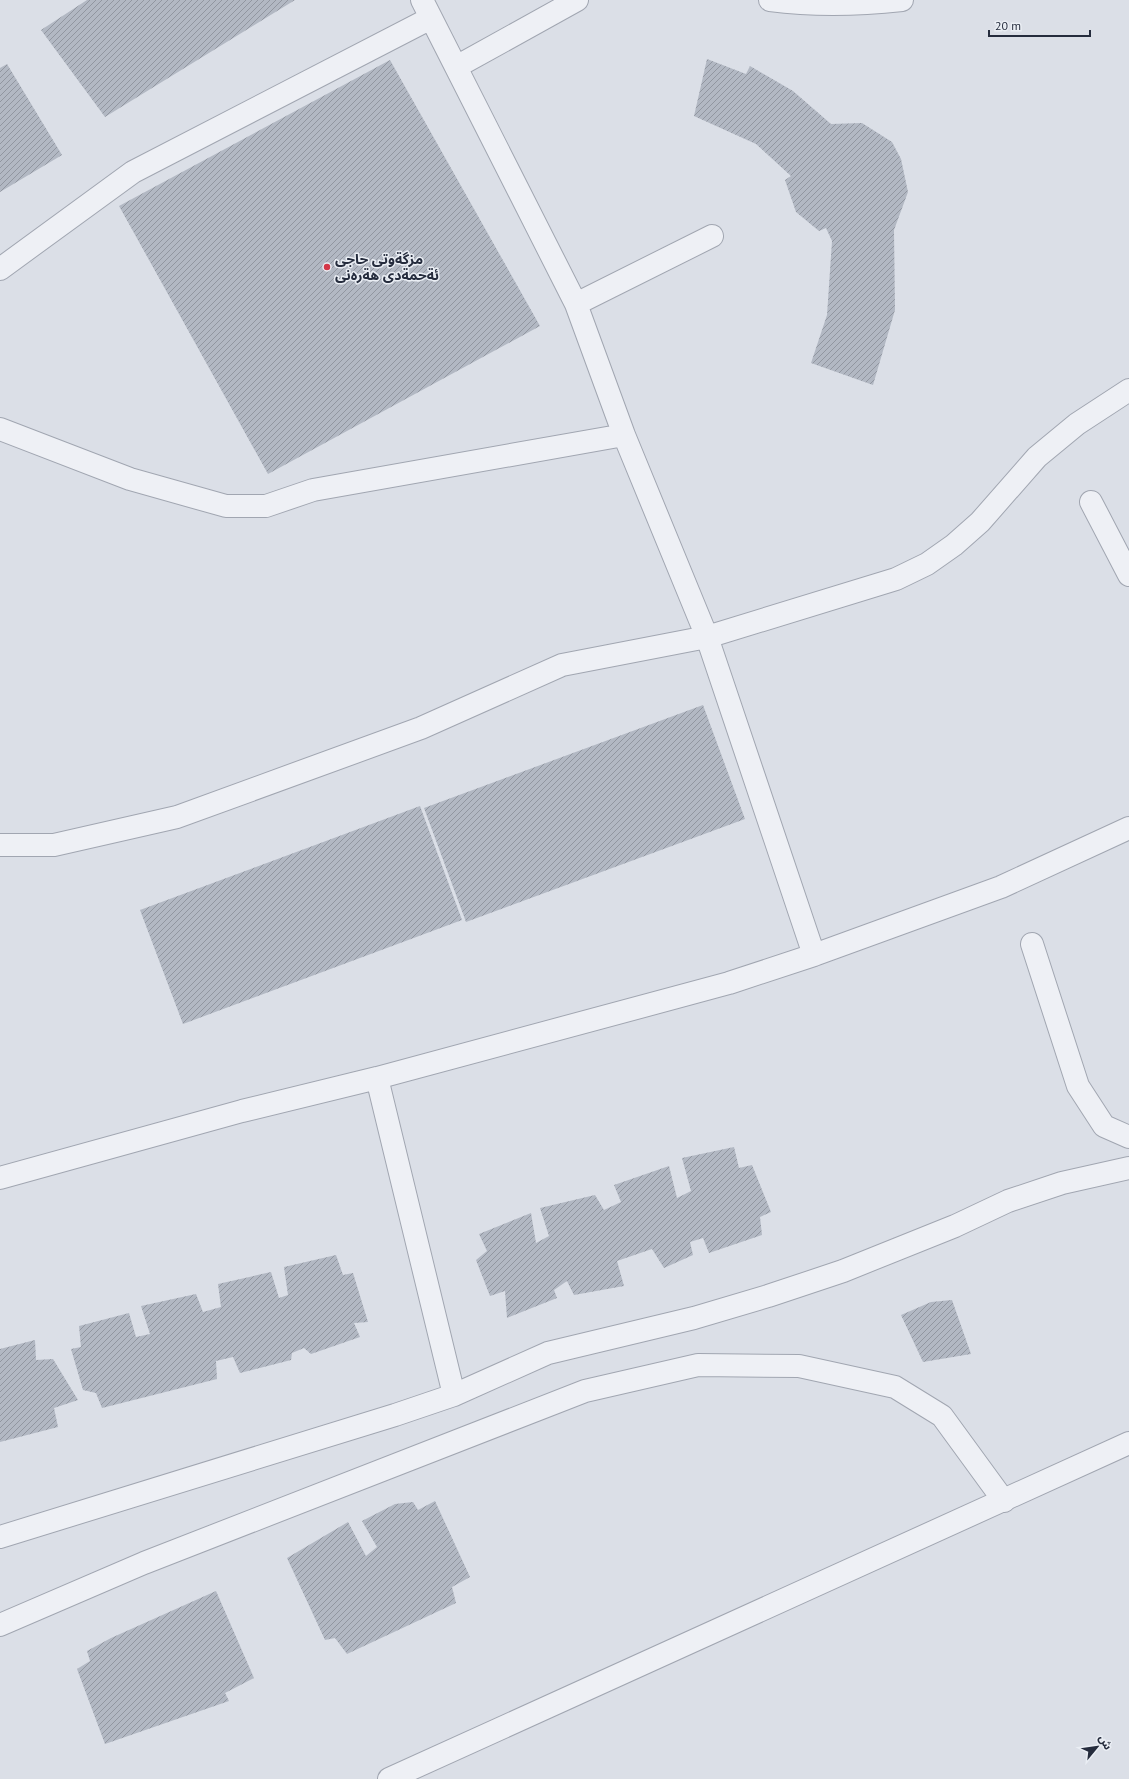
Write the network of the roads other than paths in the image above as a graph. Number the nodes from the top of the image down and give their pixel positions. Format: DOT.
graph roads {
  1 [pos="577,0"];
  2 [pos="770,0"];
  3 [pos="902,0"];
  4 [pos="426,9"];
  5 [pos="456,67"];
  6 [pos="712,236"];
  7 [pos="0,269"];
  8 [pos="576,304"];
  9 [pos="1129,390"];
  10 [pos="0,429"];
  11 [pos="624,435"];
  12 [pos="1091,502"];
  13 [pos="1129,575"];
  14 [pos="707,637"];
  15 [pos="1129,828"];
  16 [pos="0,845"];
  17 [pos="1032,944"];
  18 [pos="814,955"];
  19 [pos="377,1078"];
  20 [pos="1129,1137"];
  21 [pos="1129,1168"];
  22 [pos="0,1178"];
  23 [pos="454,1395"];
  24 [pos="1129,1443"];
  25 [pos="1004,1501"];
  26 [pos="0,1537"];
  27 [pos="0,1625"];
  28 [pos="389,1779"];
  1 -- 5 [label="street"];
  2 -- 3 [label="street"];
  4 -- 5 [label="street"];
  4 -- 7 [label="street"];
  5 -- 8 [label="street"];
  6 -- 8 [label="street"];
  8 -- 11 [label="street"];
  9 -- 14 [label="street"];
  10 -- 11 [label="street"];
  11 -- 14 [label="street"];
  12 -- 13 [label="street"];
  14 -- 16 [label="street"];
  14 -- 18 [label="street"];
  15 -- 18 [label="street"];
  17 -- 20 [label="street"];
  18 -- 19 [label="street"];
  19 -- 22 [label="street"];
  19 -- 23 [label="street"];
  21 -- 23 [label="street"];
  23 -- 26 [label="street"];
  24 -- 25 [label="street"];
  25 -- 27 [label="street"];
  25 -- 28 [label="street"];
}
